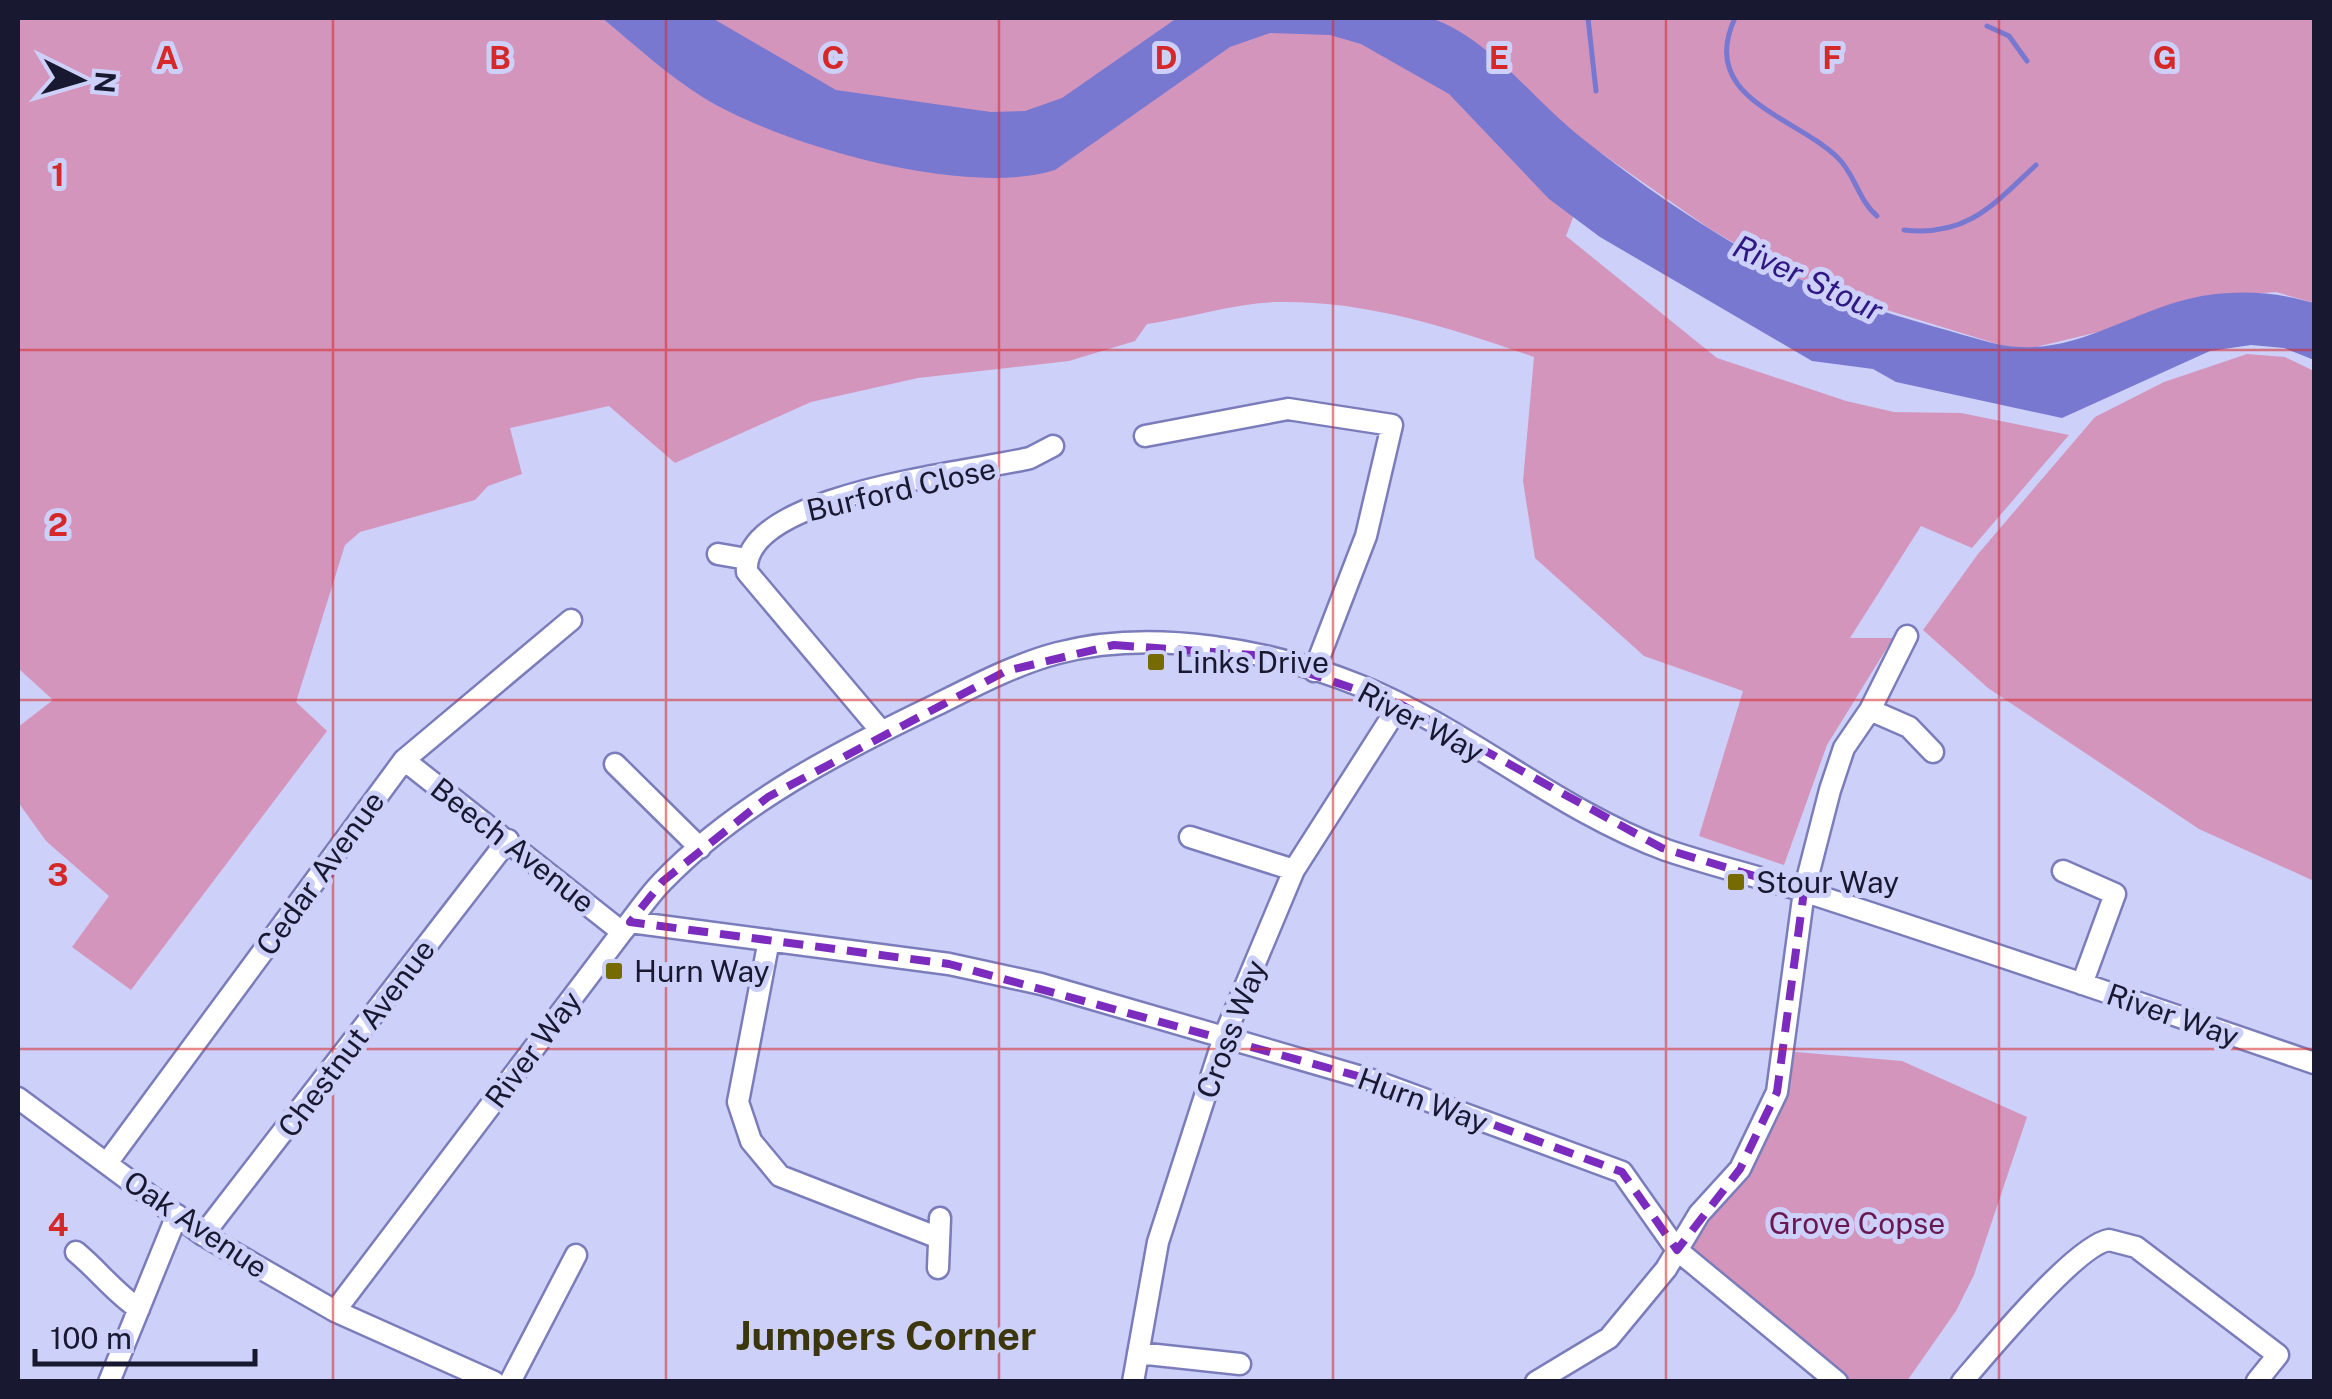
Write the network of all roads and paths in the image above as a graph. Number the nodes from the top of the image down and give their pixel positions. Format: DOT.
graph roads {
  1 [pos="1146,436"];
  2 [pos="1053,446"];
  3 [pos="718,554"];
  4 [pos="747,559"];
  5 [pos="571,620"];
  6 [pos="1907,636"];
  7 [pos="1314,672"];
  8 [pos="1400,704"];
  9 [pos="1870,710"];
  10 [pos="882,731"];
  11 [pos="1933,752"];
  12 [pos="404,760"];
  13 [pos="614,764"];
  14 [pos="1190,837"];
  15 [pos="508,840"];
  16 [pos="700,848"];
  17 [pos="1294,870"];
  18 [pos="2063,871"];
  19 [pos="1804,891"];
  20 [pos="626,927"];
  21 [pos="770,940"];
  22 [pos="2082,984"];
  23 [pos="1224,1037"];
  24 [pos="2314,1063"];
  25 [pos="18,1098"];
  26 [pos="107,1163"];
  27 [pos="177,1215"];
  28 [pos="204,1235"];
  29 [pos="1678,1250"];
  30 [pos="76,1252"];
  31 [pos="576,1255"];
  32 [pos="938,1268"];
  33 [pos="139,1310"];
  34 [pos="334,1311"];
  35 [pos="1138,1354"];
  36 [pos="1240,1364"];
  37 [pos="2257,1381"];
  38 [pos="109,1382"];
  39 [pos="494,1382"];
  40 [pos="510,1382"];
  41 [pos="1133,1382"];
  42 [pos="1536,1382"];
  43 [pos="1837,1382"];
  44 [pos="1962,1382"];
  1 -- 7 [label="street"];
  2 -- 4 [label="street, Burford Close"];
  3 -- 4 [label="street"];
  4 -- 10 [label="street"];
  5 -- 12 [label="street, Cedar Avenue"];
  6 -- 9 [label="street"];
  7 -- 8 [label="street, River Way"];
  7 -- 10 [label="street, River Way"];
  8 -- 17 [label="street, Cross Way"];
  8 -- 19 [label="street, River Way"];
  9 -- 11 [label="street"];
  9 -- 19 [label="street"];
  10 -- 16 [label="street, River Way"];
  12 -- 15 [label="street, Beech Avenue"];
  12 -- 26 [label="street, Cedar Avenue"];
  13 -- 16 [label="street"];
  14 -- 17 [label="street"];
  15 -- 20 [label="street, Beech Avenue"];
  15 -- 28 [label="street, Chestnut Avenue"];
  16 -- 20 [label="street, River Way"];
  17 -- 23 [label="street, Cross Way"];
  18 -- 22 [label="street"];
  19 -- 22 [label="street, River Way"];
  19 -- 29 [label="street"];
  20 -- 21 [label="street, Hurn Way"];
  20 -- 34 [label="street, River Way"];
  21 -- 23 [label="street, Hurn Way"];
  21 -- 32 [label="street"];
  22 -- 24 [label="street, River Way"];
  23 -- 29 [label="street, Hurn Way"];
  23 -- 35 [label="street, Cross Way"];
  25 -- 26 [label="street, Oak Avenue"];
  26 -- 27 [label="street, Oak Avenue"];
  27 -- 28 [label="street, Oak Avenue"];
  27 -- 33 [label="street"];
  28 -- 34 [label="street, Oak Avenue"];
  29 -- 42 [label="street"];
  29 -- 43 [label="street, Hurn Way"];
  30 -- 33 [label="street"];
  31 -- 40 [label="street"];
  33 -- 38 [label="street"];
  34 -- 39 [label="street, Oak Avenue"];
  35 -- 36 [label="street"];
  35 -- 41 [label="street, Cross Way"];
  37 -- 44 [label="street"];
}
